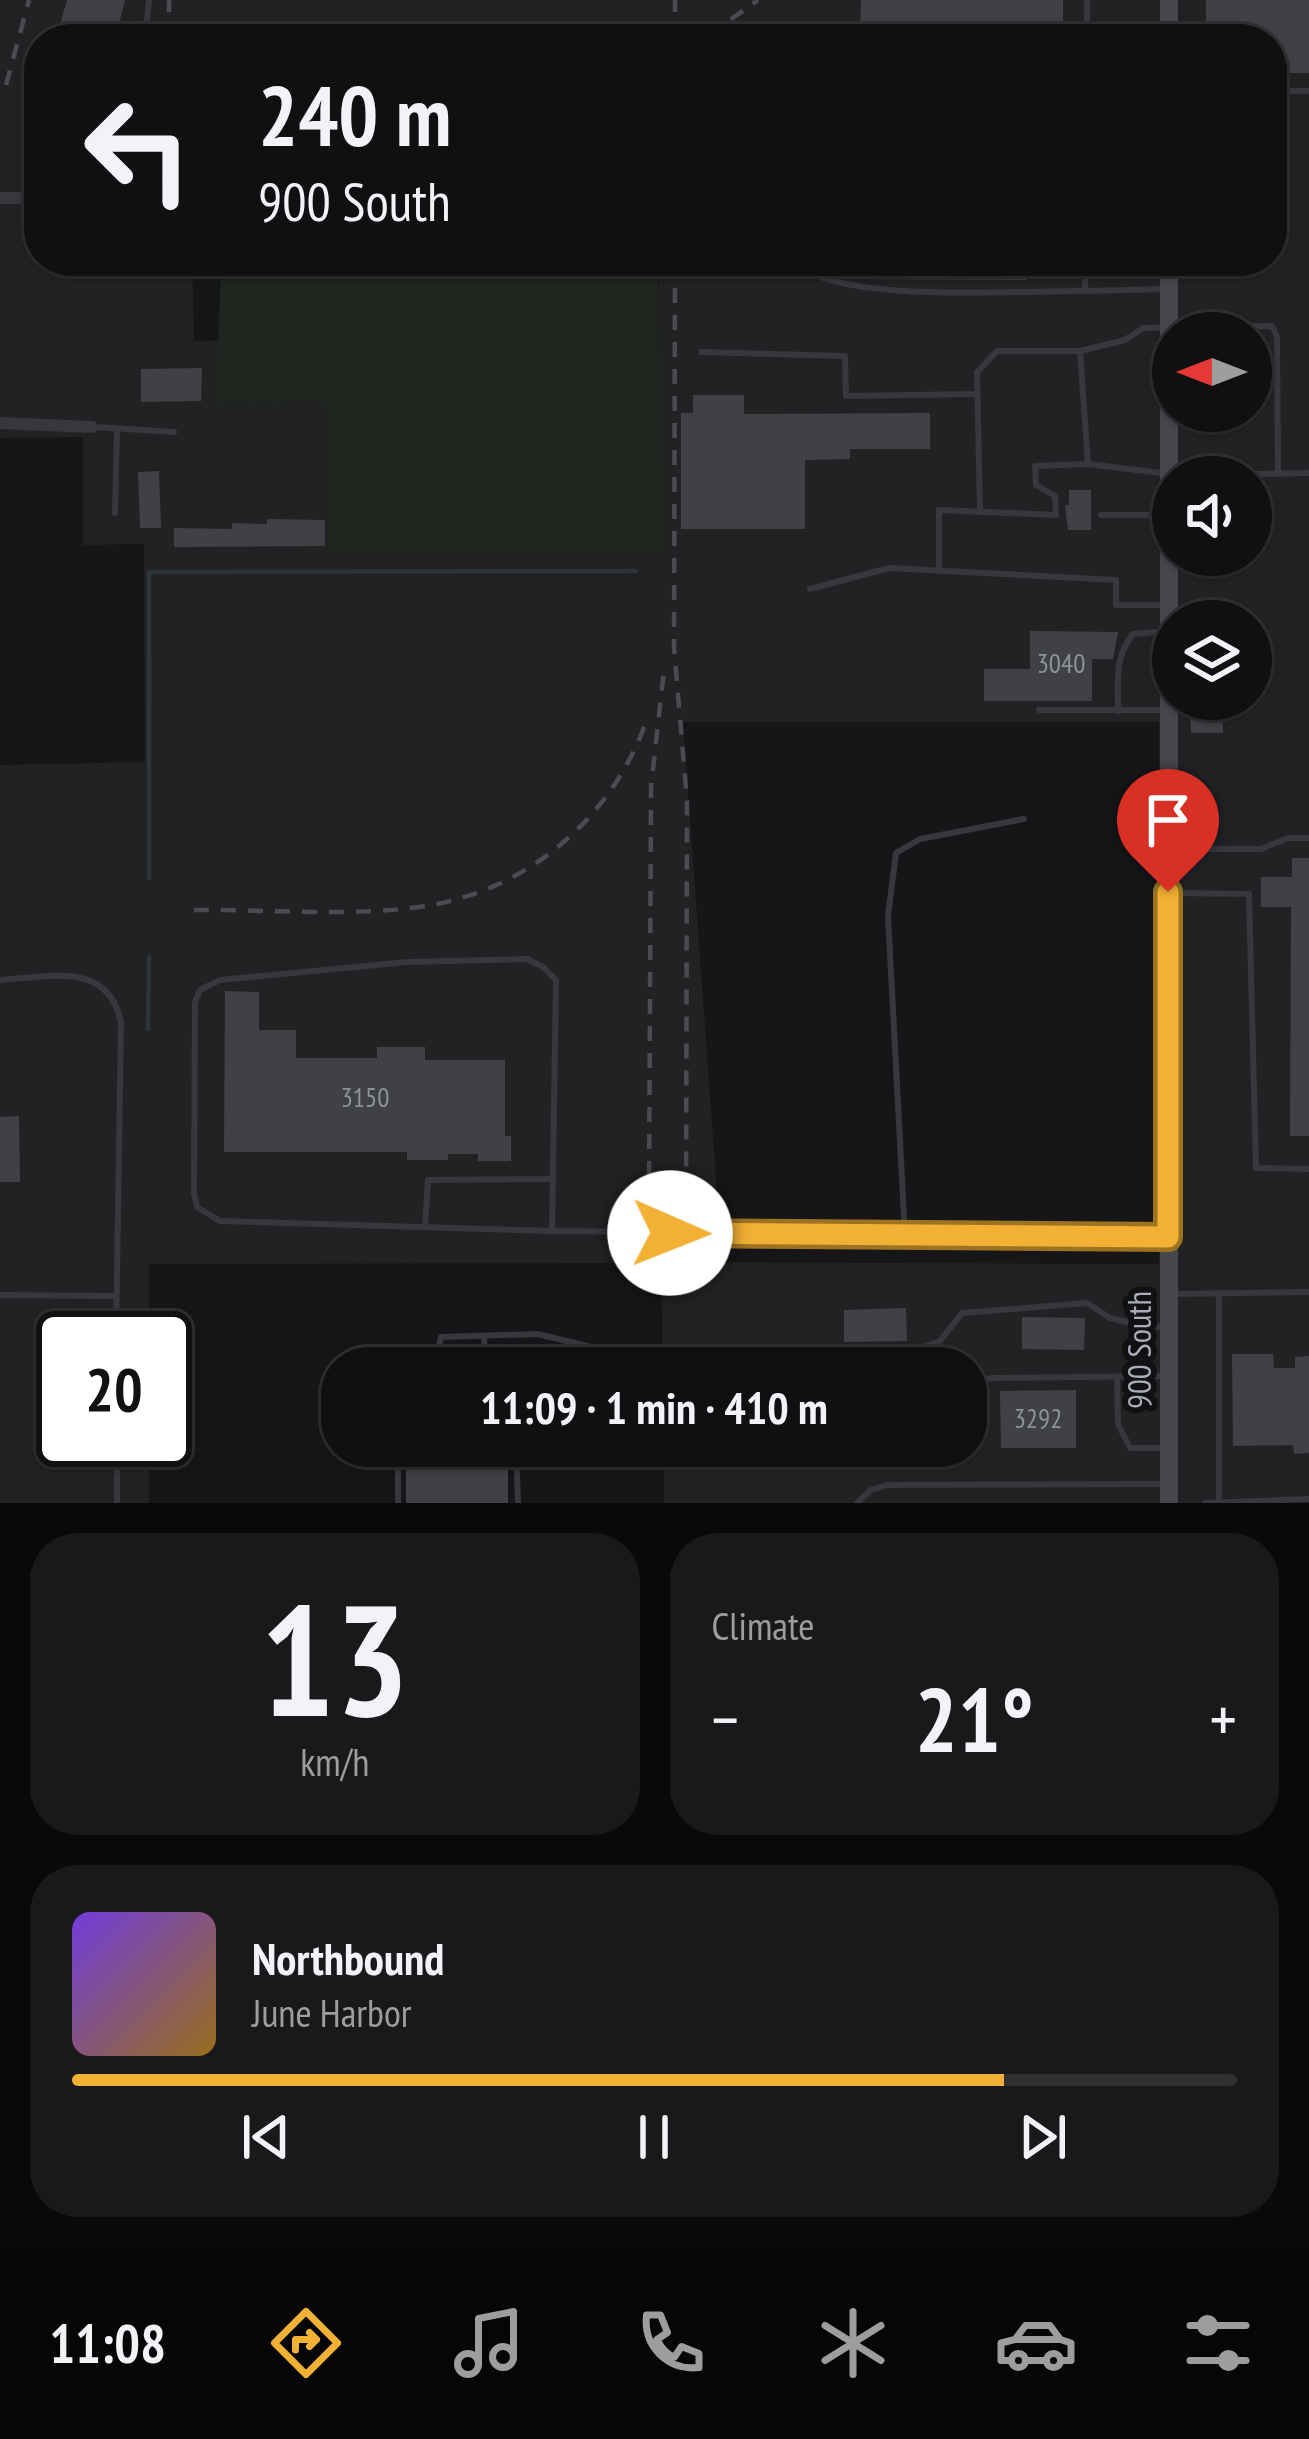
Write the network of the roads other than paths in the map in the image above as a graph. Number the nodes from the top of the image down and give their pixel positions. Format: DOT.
graph roads {
  1 [pos="24,195"];
  2 [pos="0,198"];
  3 [pos="20,199"];
  4 [pos="818,276"];
  5 [pos="1086,276"];
  6 [pos="1168,276"];
  7 [pos="1168,289"];
  8 [pos="1085,291"];
  9 [pos="1168,312"];
  10 [pos="1272,327"];
  11 [pos="1152,328"];
  12 [pos="1080,351"];
  13 [pos="701,352"];
  14 [pos="977,394"];
  15 [pos="0,423"];
  16 [pos="92,427"];
  17 [pos="117,429"];
  18 [pos="174,432"];
  19 [pos="1088,464"];
  20 [pos="1152,472"];
  21 [pos="1309,472"];
  22 [pos="1272,473"];
  23 [pos="1278,473"];
  24 [pos="980,512"];
  25 [pos="116,513"];
  26 [pos="1101,515"];
  27 [pos="1152,515"];
  28 [pos="939,571"];
  29 [pos="810,589"];
  30 [pos="1152,604"];
  31 [pos="1152,633"];
  32 [pos="1039,710"];
  33 [pos="1152,710"];
  34 [pos="1118,711"];
  35 [pos="1168,720"];
  36 [pos="1024,819"];
  37 [pos="1309,838"];
  38 [pos="1168,849"];
  39 [pos="1168,892"];
  40 [pos="0,980"];
  41 [pos="1309,1169"];
  42 [pos="553,1179"];
  43 [pos="425,1227"];
  44 [pos="552,1231"];
  45 [pos="905,1235"];
  46 [pos="1168,1237"];
  47 [pos="1309,1292"];
  48 [pos="1219,1293"];
  49 [pos="1168,1294"];
  50 [pos="0,1295"];
  51 [pos="116,1296"];
  52 [pos="116,1311"];
  53 [pos="1168,1327"];
  54 [pos="484,1336"];
  55 [pos="439,1347"];
  56 [pos="484,1347"];
  57 [pos="591,1347"];
  58 [pos="922,1347"];
  59 [pos="1168,1376"];
  60 [pos="1117,1377"];
  61 [pos="987,1379"];
  62 [pos="1168,1448"];
  63 [pos="117,1467"];
  64 [pos="398,1467"];
  65 [pos="517,1467"];
  66 [pos="1168,1493"];
  67 [pos="1309,1499"];
  68 [pos="1219,1502"];
  69 [pos="117,1503"];
  70 [pos="398,1503"];
  71 [pos="518,1503"];
  72 [pos="857,1503"];
  73 [pos="1205,1503"];
  1 -- 3 [label="lane"];
  2 -- 3 [label="street"];
  4 -- 8 [label="lane"];
  5 -- 8 [label="lane"];
  6 -- 7 [label="street, 900 South"];
  7 -- 8 [label="lane"];
  7 -- 9 [label="street, 900 South"];
  10 -- 23 [label="lane"];
  11 -- 12 [label="lane"];
  12 -- 14 [label="lane"];
  12 -- 19 [label="lane"];
  13 -- 14 [label="lane"];
  14 -- 24 [label="lane"];
  15 -- 16 [label="street"];
  16 -- 17 [label="lane"];
  17 -- 18 [label="lane"];
  17 -- 25 [label="lane"];
  19 -- 20 [label="lane"];
  19 -- 24 [label="lane"];
  21 -- 23 [label="lane"];
  22 -- 23 [label="lane"];
  24 -- 28 [label="lane"];
  26 -- 27 [label="lane"];
  28 -- 29 [label="lane"];
  28 -- 30 [label="lane"];
  31 -- 34 [label="lane"];
  32 -- 34 [label="lane"];
  33 -- 34 [label="lane"];
  35 -- 38 [label="street, 900 South"];
  36 -- 45 [label="lane"];
  37 -- 38 [label="lane"];
  38 -- 39 [label="street, 900 South"];
  39 -- 41 [label="lane"];
  39 -- 46 [label="street, 900 South"];
  40 -- 51 [label="lane"];
  42 -- 43 [label="lane"];
  42 -- 43 [label="lane"];
  42 -- 44 [label="lane"];
  43 -- 44 [label="lane"];
  44 -- 45 [label="lane"];
  45 -- 46 [label="lane"];
  46 -- 49 [label="street, 900 South"];
  47 -- 48 [label="lane"];
  48 -- 49 [label="lane"];
  48 -- 68 [label="lane"];
  49 -- 53 [label="street, 900 South"];
  50 -- 51 [label="lane"];
  51 -- 52 [label="lane"];
  53 -- 58 [label="lane"];
  53 -- 59 [label="street, 900 South"];
  54 -- 55 [label="lane"];
  54 -- 56 [label="lane"];
  54 -- 57 [label="lane"];
  59 -- 60 [label="lane"];
  59 -- 62 [label="street, 900 South"];
  60 -- 61 [label="lane"];
  60 -- 62 [label="lane"];
  62 -- 66 [label="street, 900 South"];
  63 -- 69 [label="lane"];
  64 -- 70 [label="lane"];
  65 -- 71 [label="lane"];
  66 -- 72 [label="lane"];
  67 -- 68 [label="lane"];
  68 -- 73 [label="lane"];
}
